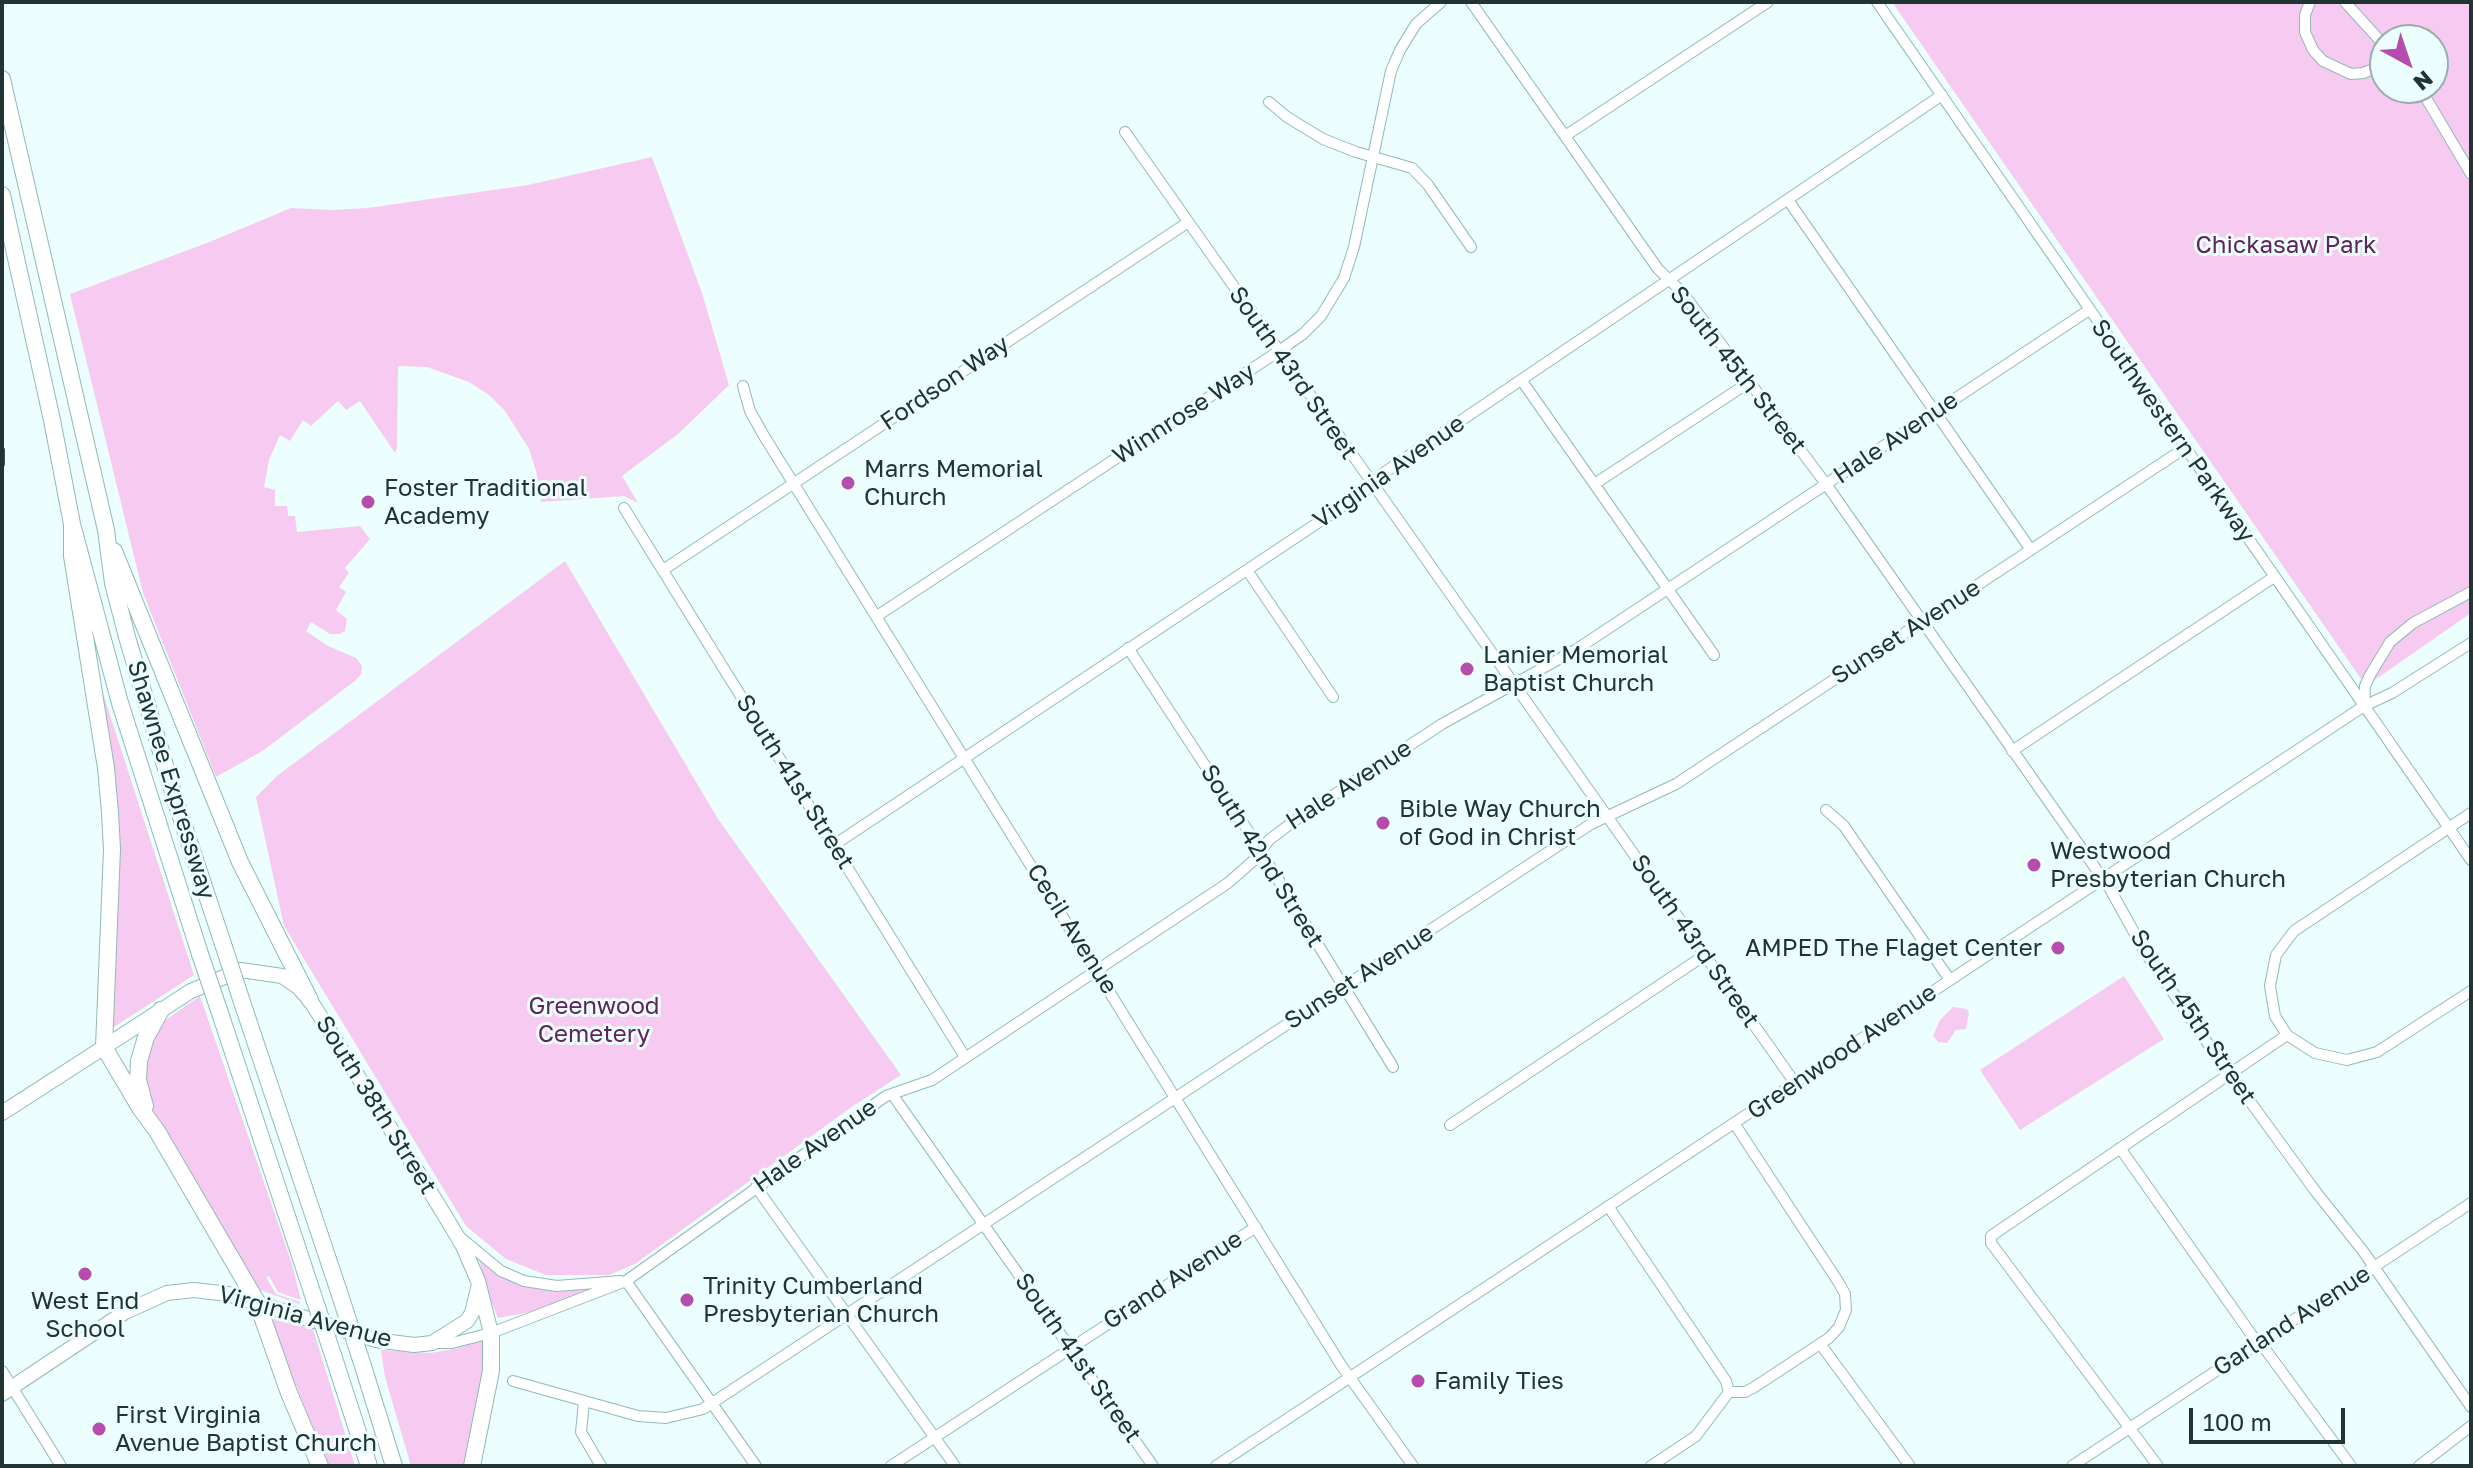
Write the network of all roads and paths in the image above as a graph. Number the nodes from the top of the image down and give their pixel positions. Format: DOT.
graph roads {
  1 [pos="1441,2"];
  2 [pos="1471,2"];
  3 [pos="1768,2"];
  4 [pos="1877,2"];
  5 [pos="2310,2"];
  6 [pos="2345,2"];
  7 [pos="2369,28"];
  8 [pos="2369,71"];
  9 [pos="2,79"];
  10 [pos="1942,95"];
  11 [pos="1269,102"];
  12 [pos="2429,104"];
  13 [pos="1125,132"];
  14 [pos="1565,136"];
  15 [pos="1372,156"];
  16 [pos="2471,174"];
  17 [pos="2,195"];
  18 [pos="1788,200"];
  19 [pos="1187,223"];
  20 [pos="1471,247"];
  21 [pos="1669,279"];
  22 [pos="2089,310"];
  23 [pos="1279,351"];
  24 [pos="1522,381"];
  25 [pos="1748,383"];
  26 [pos="743,386"];
  27 [pos="1935,412"];
  28 [pos="2185,448"];
  29 [pos="795,482"];
  30 [pos="1596,483"];
  31 [pos="1372,484"];
  32 [pos="1826,484"];
  33 [pos="624,508"];
  34 [pos="72,524"];
  35 [pos="106,530"];
  36 [pos="2031,550"];
  37 [pos="663,570"];
  38 [pos="1247,570"];
  39 [pos="2274,577"];
  40 [pos="1669,588"];
  41 [pos="2471,592"];
  42 [pos="877,616"];
  43 [pos="1922,622"];
  44 [pos="2471,643"];
  45 [pos="1128,648"];
  46 [pos="1714,655"];
  47 [pos="1514,685"];
  48 [pos="1333,697"];
  49 [pos="2364,706"];
  50 [pos="2012,751"];
  51 [pos="965,757"];
  52 [pos="1826,810"];
  53 [pos="2471,813"];
  54 [pos="1607,817"];
  55 [pos="2448,828"];
  56 [pos="834,845"];
  57 [pos="1260,851"];
  58 [pos="2471,860"];
  59 [pos="2102,879"];
  60 [pos="1705,955"];
  61 [pos="1097,969"];
  62 [pos="1950,980"];
  63 [pos="1344,986"];
  64 [pos="2471,991"];
  65 [pos="310,1000"];
  66 [pos="161,1010"];
  67 [pos="2287,1035"];
  68 [pos="104,1047"];
  69 [pos="965,1057"];
  70 [pos="1393,1067"];
  71 [pos="2230,1074"];
  72 [pos="1795,1083"];
  73 [pos="892,1094"];
  74 [pos="1177,1097"];
  75 [pos="2,1113"];
  76 [pos="1734,1123"];
  77 [pos="1450,1125"];
  78 [pos="157,1131"];
  79 [pos="2120,1148"];
  80 [pos="756,1187"];
  81 [pos="2471,1203"];
  82 [pos="1608,1206"];
  83 [pos="984,1225"];
  84 [pos="1256,1227"];
  85 [pos="455,1233"];
  86 [pos="2374,1267"];
  87 [pos="478,1281"];
  88 [pos="626,1281"];
  89 [pos="257,1302"];
  90 [pos="848,1314"];
  91 [pos="491,1333"];
  92 [pos="432,1343"];
  93 [pos="2259,1343"];
  94 [pos="1821,1345"];
  95 [pos="1070,1348"];
  96 [pos="2,1371"];
  97 [pos="1350,1377"];
  98 [pos="513,1381"];
  99 [pos="7,1390"];
  100 [pos="1729,1392"];
  101 [pos="584,1402"];
  102 [pos="712,1404"];
  103 [pos="2471,1407"];
  104 [pos="2471,1426"];
  105 [pos="2130,1427"];
  106 [pos="935,1437"];
  107 [pos="1656,1465"];
  108 [pos="61,1466"];
  109 [pos="320,1466"];
  110 [pos="369,1466"];
  111 [pos="394,1466"];
  112 [pos="472,1466"];
  113 [pos="601,1466"];
  114 [pos="756,1466"];
  115 [pos="891,1466"];
  116 [pos="955,1466"];
  117 [pos="1153,1466"];
  118 [pos="1216,1466"];
  119 [pos="1413,1466"];
  120 [pos="1910,1466"];
  121 [pos="2072,1466"];
  122 [pos="2158,1466"];
  123 [pos="2351,1466"];
  124 [pos="2419,1466"];
  1 -- 15 [label="street, Winnrose Way"];
  2 -- 14 [label="street, South 45th Street"];
  3 -- 14 [label="street"];
  4 -- 10 [label="street, Southwestern Parkway"];
  5 -- 8 [label="street"];
  6 -- 7 [label="street"];
  9 -- 35 [label="highway, Shawnee Expressway"];
  10 -- 18 [label="street, Virginia Avenue"];
  10 -- 22 [label="street, Southwestern Parkway"];
  11 -- 15 [label="street"];
  12 -- 16 [label="street"];
  13 -- 19 [label="street, South 43rd Street"];
  14 -- 21 [label="street, South 45th Street"];
  15 -- 20 [label="street"];
  15 -- 23 [label="street, Winnrose Way"];
  17 -- 34 [label="highway, Shawnee Expressway"];
  18 -- 21 [label="street, Virginia Avenue"];
  18 -- 27 [label="street"];
  19 -- 23 [label="street, South 43rd Street"];
  19 -- 29 [label="street, Fordson Way"];
  21 -- 24 [label="street, Virginia Avenue"];
  21 -- 25 [label="street, South 45th Street"];
  22 -- 27 [label="street, Hale Avenue"];
  22 -- 28 [label="street, Southwestern Parkway"];
  23 -- 31 [label="street, South 43rd Street"];
  23 -- 42 [label="street, Winnrose Way"];
  24 -- 30 [label="street"];
  24 -- 31 [label="street, Virginia Avenue"];
  25 -- 30 [label="street"];
  25 -- 32 [label="street, South 45th Street"];
  26 -- 29 [label="street, Cecil Avenue"];
  27 -- 32 [label="street, Hale Avenue"];
  27 -- 36 [label="street"];
  28 -- 36 [label="street, Sunset Avenue"];
  28 -- 39 [label="street, Southwestern Parkway"];
  29 -- 37 [label="street, Fordson Way"];
  29 -- 42 [label="street, Cecil Avenue"];
  30 -- 40 [label="street"];
  31 -- 38 [label="street, Virginia Avenue"];
  31 -- 47 [label="street, South 43rd Street"];
  32 -- 40 [label="street, Hale Avenue"];
  32 -- 43 [label="street, South 45th Street"];
  33 -- 37 [label="street, South 41st Street"];
  34 -- 68 [label="highway"];
  34 -- 110 [label="highway, Shawnee Expressway, bridge"];
  35 -- 65 [label="highway"];
  35 -- 111 [label="highway, Shawnee Expressway, bridge"];
  36 -- 43 [label="street, Sunset Avenue"];
  37 -- 56 [label="street, South 41st Street"];
  38 -- 45 [label="street, Virginia Avenue"];
  38 -- 48 [label="street"];
  39 -- 49 [label="street, Southwestern Parkway"];
  39 -- 50 [label="street"];
  40 -- 46 [label="street"];
  40 -- 47 [label="street, Hale Avenue"];
  41 -- 49 [label="street"];
  42 -- 51 [label="street, Cecil Avenue"];
  43 -- 50 [label="street, South 45th Street"];
  43 -- 54 [label="street, Sunset Avenue"];
  44 -- 49 [label="street, Greenwood Avenue"];
  45 -- 51 [label="street, Virginia Avenue"];
  45 -- 57 [label="street, South 42nd Street"];
  47 -- 54 [label="street, South 43rd Street"];
  47 -- 57 [label="street, Hale Avenue"];
  49 -- 55 [label="street, Southwestern Parkway"];
  49 -- 59 [label="street, Greenwood Avenue"];
  50 -- 59 [label="street, South 45th Street"];
  51 -- 56 [label="street, Virginia Avenue"];
  51 -- 61 [label="street, Cecil Avenue"];
  52 -- 62 [label="street"];
  53 -- 55 [label="street"];
  54 -- 60 [label="street, South 43rd Street"];
  54 -- 63 [label="street, Sunset Avenue"];
  55 -- 58 [label="street, Southwestern Parkway"];
  55 -- 67 [label="street"];
  56 -- 69 [label="street, South 41st Street"];
  57 -- 61 [label="street, Hale Avenue"];
  57 -- 63 [label="street, South 42nd Street"];
  59 -- 62 [label="street, Greenwood Avenue"];
  59 -- 71 [label="street, South 45th Street"];
  60 -- 72 [label="street, South 43rd Street"];
  60 -- 77 [label="street"];
  61 -- 69 [label="street, Hale Avenue"];
  61 -- 74 [label="street, Cecil Avenue"];
  62 -- 72 [label="street, Greenwood Avenue"];
  63 -- 70 [label="street, South 42nd Street"];
  63 -- 74 [label="street, Sunset Avenue"];
  64 -- 67 [label="street"];
  65 -- 66 [label="main road, South 38th Street"];
  65 -- 85 [label="main road, South 38th Street"];
  66 -- 68 [label="main road, South 38th Street"];
  66 -- 78 [label="highway"];
  67 -- 71 [label="street"];
  68 -- 75 [label="main road, South 38th Street"];
  68 -- 78 [label="highway"];
  69 -- 73 [label="street, Hale Avenue"];
  71 -- 79 [label="street"];
  71 -- 86 [label="street, South 45th Street"];
  72 -- 76 [label="street, Greenwood Avenue"];
  73 -- 80 [label="street, Hale Avenue"];
  73 -- 83 [label="street, South 41st Street"];
  74 -- 83 [label="street, Sunset Avenue"];
  74 -- 84 [label="street, Cecil Avenue"];
  76 -- 82 [label="street, Greenwood Avenue"];
  76 -- 94 [label="street"];
  78 -- 89 [label="highway"];
  79 -- 93 [label="street"];
  79 -- 105 [label="street"];
  80 -- 88 [label="street, Hale Avenue"];
  80 -- 90 [label="street"];
  81 -- 86 [label="street, Garland Avenue"];
  82 -- 97 [label="street, Greenwood Avenue"];
  82 -- 100 [label="street"];
  83 -- 90 [label="street, Sunset Avenue"];
  83 -- 95 [label="street, South 41st Street"];
  84 -- 95 [label="street, Grand Avenue"];
  84 -- 97 [label="street, Cecil Avenue"];
  85 -- 87 [label="main road, South 38th Street"];
  85 -- 88 [label="street"];
  86 -- 93 [label="street, Garland Avenue"];
  86 -- 103 [label="street, South 45th Street"];
  87 -- 91 [label="main road, South 38th Street"];
  87 -- 92 [label="main road"];
  88 -- 91 [label="street, Virginia Avenue"];
  88 -- 102 [label="street"];
  89 -- 92 [label="main road, Virginia Avenue"];
  89 -- 99 [label="main road, Virginia Avenue"];
  89 -- 109 [label="highway"];
  90 -- 102 [label="street, Sunset Avenue"];
  90 -- 106 [label="street"];
  91 -- 92 [label="street, Virginia Avenue"];
  91 -- 112 [label="highway"];
  93 -- 105 [label="street, Garland Avenue"];
  93 -- 123 [label="street"];
  94 -- 100 [label="street"];
  94 -- 120 [label="street"];
  95 -- 106 [label="street, Grand Avenue"];
  95 -- 117 [label="street, South 41st Street"];
  96 -- 99 [label="street"];
  97 -- 118 [label="street, Greenwood Avenue"];
  97 -- 119 [label="street, Cecil Avenue"];
  98 -- 101 [label="street, Sunset Avenue"];
  99 -- 108 [label="street"];
  100 -- 107 [label="street"];
  101 -- 102 [label="street, Sunset Avenue"];
  101 -- 113 [label="street"];
  102 -- 114 [label="street"];
  104 -- 124 [label="street"];
  105 -- 121 [label="street, Garland Avenue"];
  105 -- 122 [label="street"];
  106 -- 115 [label="street, Grand Avenue"];
  106 -- 116 [label="street"];
}
